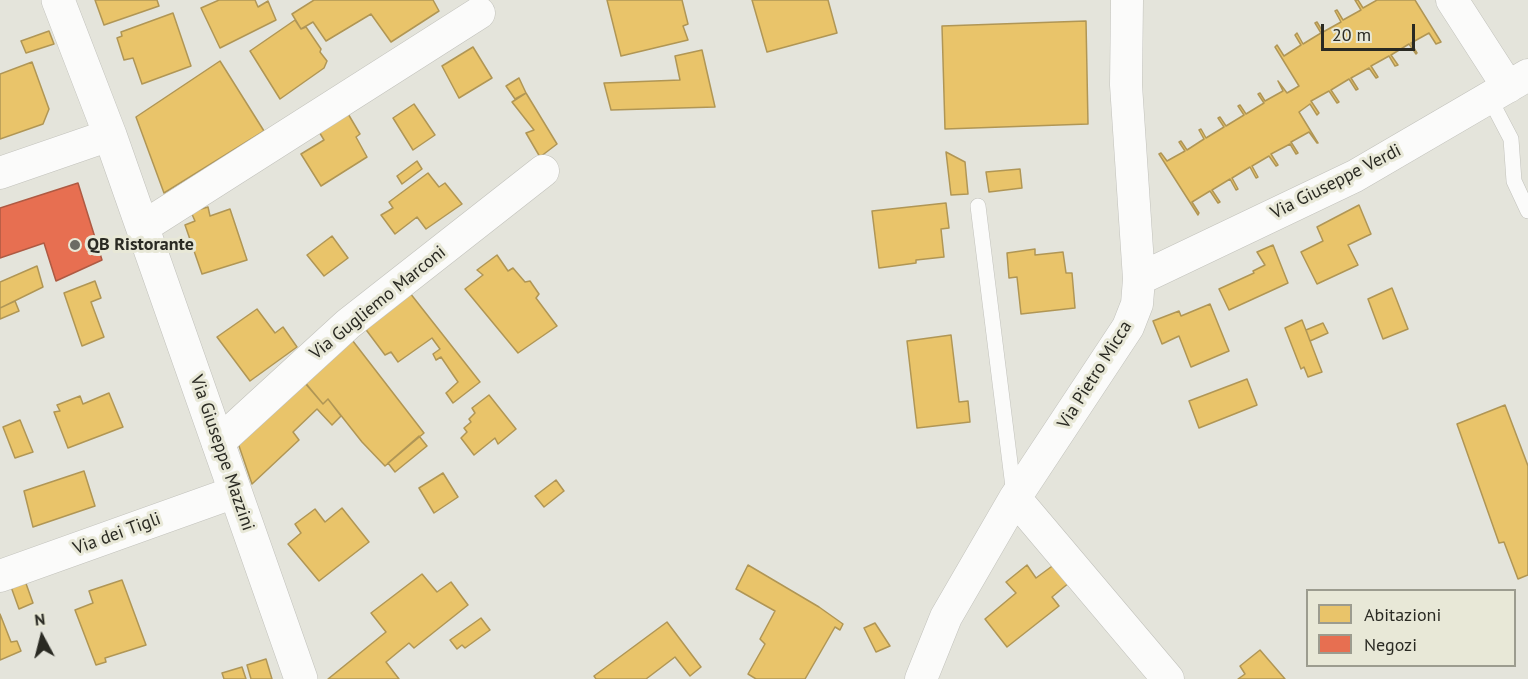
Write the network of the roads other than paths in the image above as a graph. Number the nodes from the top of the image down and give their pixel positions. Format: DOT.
graph roads {
  1 [pos="58,0"];
  2 [pos="1127,0"];
  3 [pos="1452,0"];
  4 [pos="479,13"];
  5 [pos="1508,86"];
  6 [pos="110,135"];
  7 [pos="543,171"];
  8 [pos="0,173"];
  9 [pos="978,206"];
  10 [pos="1528,211"];
  11 [pos="142,227"];
  12 [pos="1139,279"];
  13 [pos="218,443"];
  14 [pos="235,492"];
  15 [pos="1015,498"];
  16 [pos="0,576"];
  17 [pos="301,679"];
  18 [pos="921,679"];
  19 [pos="1168,679"];
  1 -- 6 [label="street, Via Giuseppe Mazzini"];
  2 -- 12 [label="street, Via Pietro Micca"];
  3 -- 5 [label="street"];
  4 -- 11 [label="street"];
  5 -- 10 [label="lane"];
  5 -- 12 [label="street, Via Giuseppe Verdi"];
  6 -- 8 [label="street"];
  6 -- 11 [label="street, Via Giuseppe Mazzini"];
  7 -- 13 [label="street, Via Gugliemo Marconi"];
  9 -- 15 [label="lane"];
  11 -- 13 [label="street, Via Giuseppe Mazzini"];
  12 -- 15 [label="street, Via Pietro Micca"];
  13 -- 14 [label="street, Via Giuseppe Mazzini"];
  14 -- 16 [label="street, Via dei Tigli"];
  14 -- 17 [label="street, Via Giuseppe Mazzini"];
  15 -- 18 [label="street, Via Pietro Micca"];
  15 -- 19 [label="street"];
}
